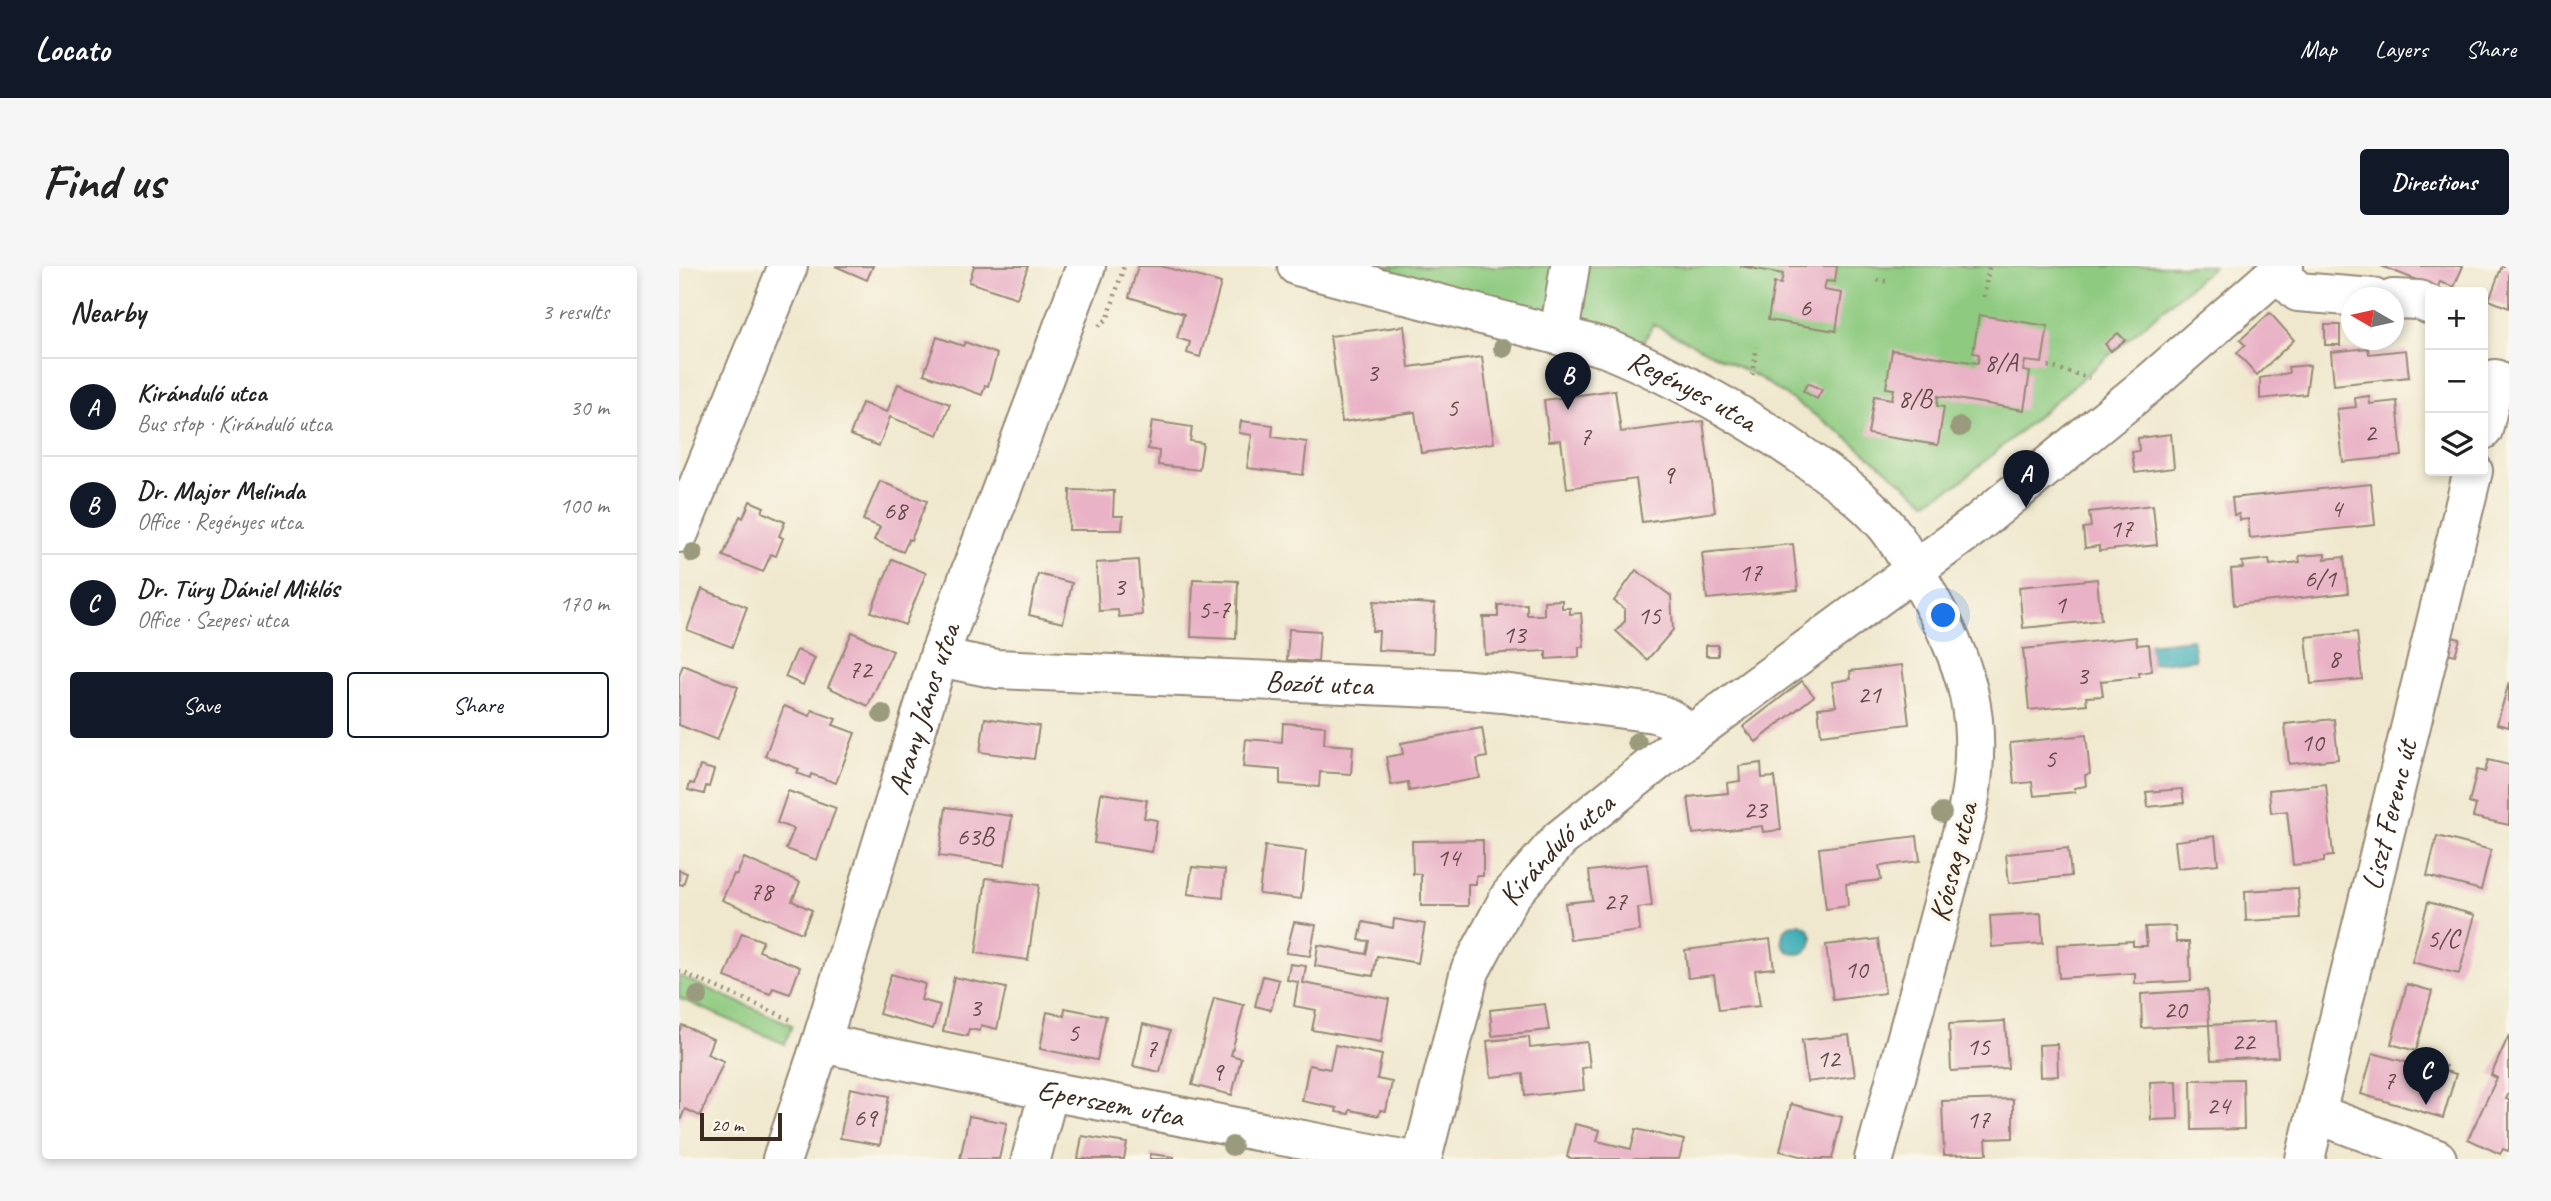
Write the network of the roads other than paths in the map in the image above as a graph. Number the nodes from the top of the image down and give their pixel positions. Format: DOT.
graph roads {
  1 [pos="787,266"];
  2 [pos="1086,266"];
  3 [pos="1297,266"];
  4 [pos="1570,266"];
  5 [pos="2281,269"];
  6 [pos="2341,295"];
  7 [pos="2404,299"];
  8 [pos="2425,302"];
  9 [pos="1559,335"];
  10 [pos="2496,380"];
  11 [pos="2487,413"];
  12 [pos="2472,476"];
  13 [pos="679,533"];
  14 [pos="1914,571"];
  15 [pos="940,653"];
  16 [pos="1689,736"];
  17 [pos="822,1038"];
  18 [pos="1049,1091"];
  19 [pos="2317,1114"];
  20 [pos="782,1159"];
  21 [pos="1031,1159"];
  22 [pos="1402,1159"];
  23 [pos="1422,1159"];
  24 [pos="1874,1159"];
  25 [pos="2305,1159"];
  26 [pos="2437,1159"];
  1 -- 13 [label="street"];
  2 -- 15 [label="street, Arany János utca"];
  3 -- 9 [label="street, Regényes utca"];
  4 -- 9 [label="street"];
  5 -- 6 [label="street"];
  5 -- 14 [label="street, Kiránduló utca"];
  7 -- 8 [label="street"];
  9 -- 14 [label="street, Regényes utca"];
  10 -- 11 [label="street"];
  12 -- 19 [label="street, Liszt Ferenc út"];
  14 -- 16 [label="street, Kiránduló utca"];
  14 -- 24 [label="street, Kócsag utca"];
  15 -- 16 [label="street, Bozót utca"];
  15 -- 17 [label="street, Arany János utca"];
  16 -- 23 [label="street, Kiránduló utca"];
  17 -- 18 [label="street, Eperszem utca"];
  17 -- 20 [label="street, Arany János utca"];
  18 -- 21 [label="street"];
  18 -- 22 [label="street, Eperszem utca"];
  19 -- 25 [label="street, Liszt Ferenc út"];
  19 -- 26 [label="street"];
}
